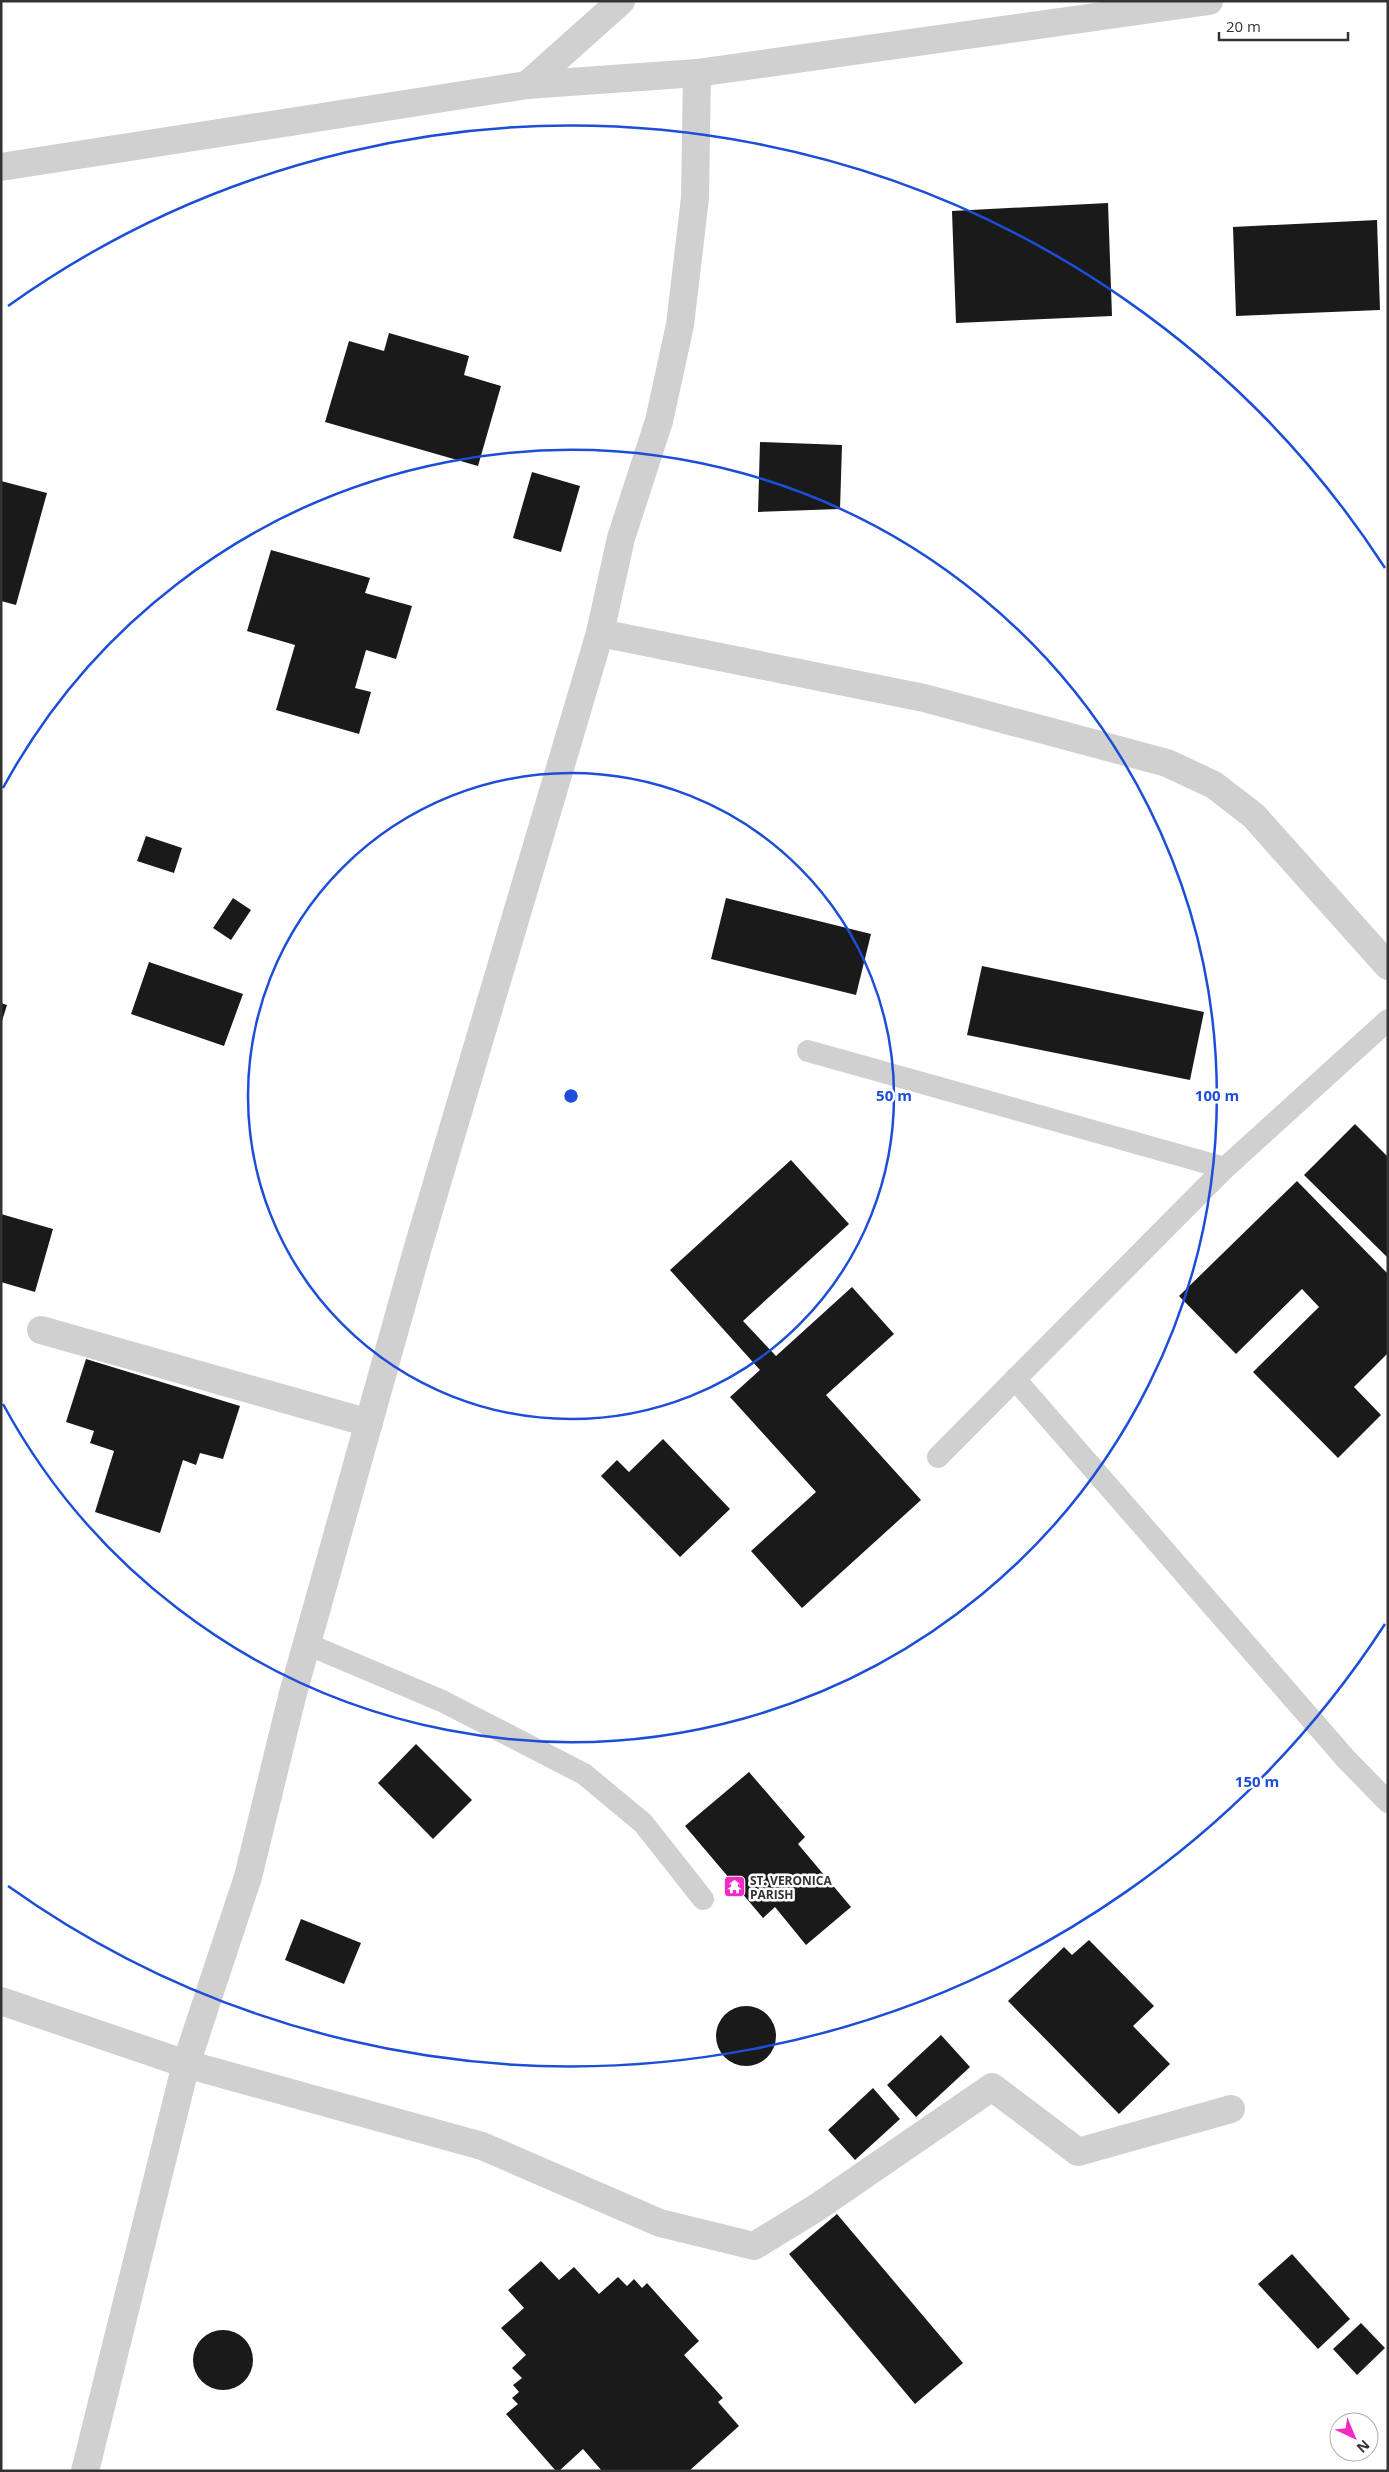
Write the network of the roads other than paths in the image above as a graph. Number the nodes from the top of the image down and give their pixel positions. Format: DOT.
graph roads {
  1 [pos="1209,1"];
  2 [pos="618,3"];
  3 [pos="697,73"];
  4 [pos="527,85"];
  5 [pos="1,167"];
  6 [pos="600,633"];
  7 [pos="1388,966"];
  8 [pos="1388,1020"];
  9 [pos="808,1051"];
  10 [pos="1225,1168"];
  11 [pos="41,1330"];
  12 [pos="1015,1379"];
  13 [pos="369,1423"];
  14 [pos="938,1457"];
  15 [pos="307,1644"];
  16 [pos="1388,1802"];
  17 [pos="703,1899"];
  18 [pos="1,2001"];
  19 [pos="186,2064"];
  20 [pos="1232,2109"];
  21 [pos="85,2471"];
  1 -- 3 [label="street"];
  2 -- 4 [label="street"];
  3 -- 4 [label="street"];
  3 -- 6 [label="street"];
  4 -- 5 [label="street"];
  6 -- 7 [label="street"];
  6 -- 13 [label="street"];
  8 -- 10 [label="lane"];
  9 -- 10 [label="lane"];
  10 -- 12 [label="lane"];
  11 -- 13 [label="street"];
  12 -- 14 [label="lane"];
  12 -- 16 [label="lane"];
  13 -- 15 [label="street"];
  15 -- 17 [label="lane"];
  15 -- 19 [label="street"];
  18 -- 19 [label="street"];
  19 -- 20 [label="street"];
  19 -- 21 [label="street"];
}
